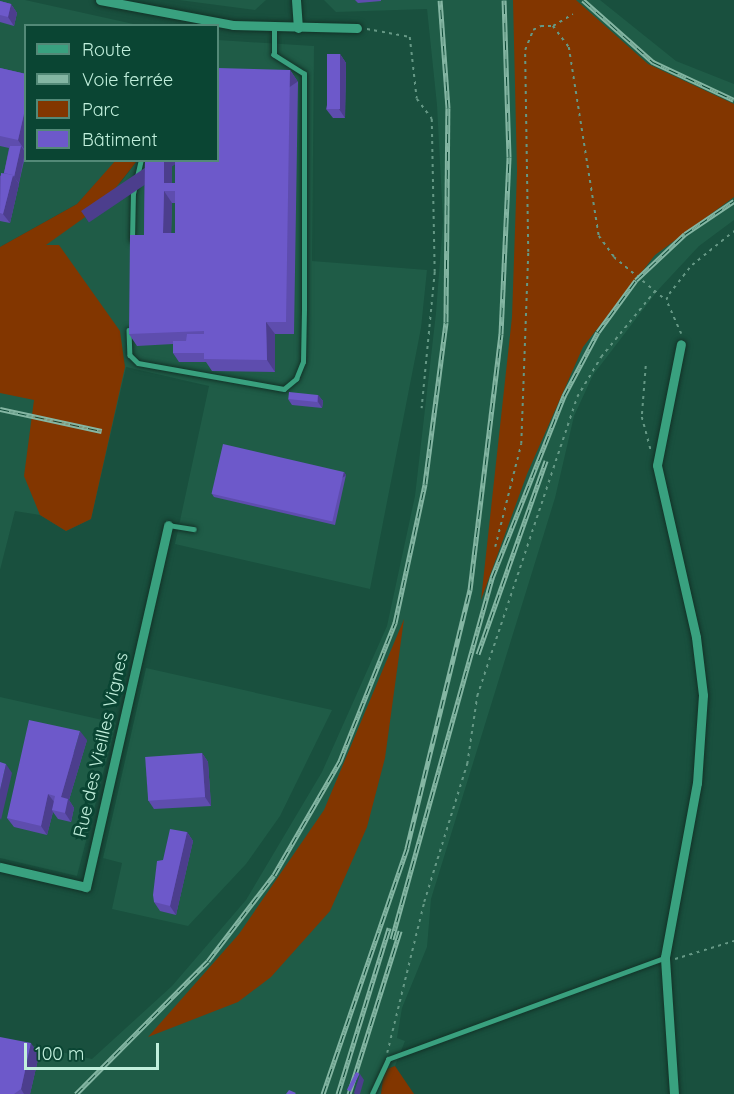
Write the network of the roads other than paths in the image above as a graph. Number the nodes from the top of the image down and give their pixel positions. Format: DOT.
graph roads {
  1 [pos="103,0"];
  2 [pos="296,0"];
  3 [pos="181,21"];
  4 [pos="274,27"];
  5 [pos="298,28"];
  6 [pos="357,28"];
  7 [pos="141,162"];
  8 [pos="131,250"];
  9 [pos="130,317"];
  10 [pos="681,344"];
  11 [pos="168,525"];
  12 [pos="194,530"];
  13 [pos="0,867"];
  14 [pos="665,957"];
  15 [pos="372,1094"];
  16 [pos="674,1094"];
  1 -- 3 [label="street"];
  2 -- 5 [label="street"];
  3 -- 4 [label="street"];
  4 -- 5 [label="street"];
  4 -- 9 [label="lane"];
  5 -- 6 [label="street"];
  7 -- 8 [label="lane"];
  10 -- 14 [label="street"];
  11 -- 12 [label="lane"];
  11 -- 13 [label="street, Rue des Vieilles Vignes"];
  14 -- 15 [label="lane"];
  14 -- 16 [label="street"];
}
